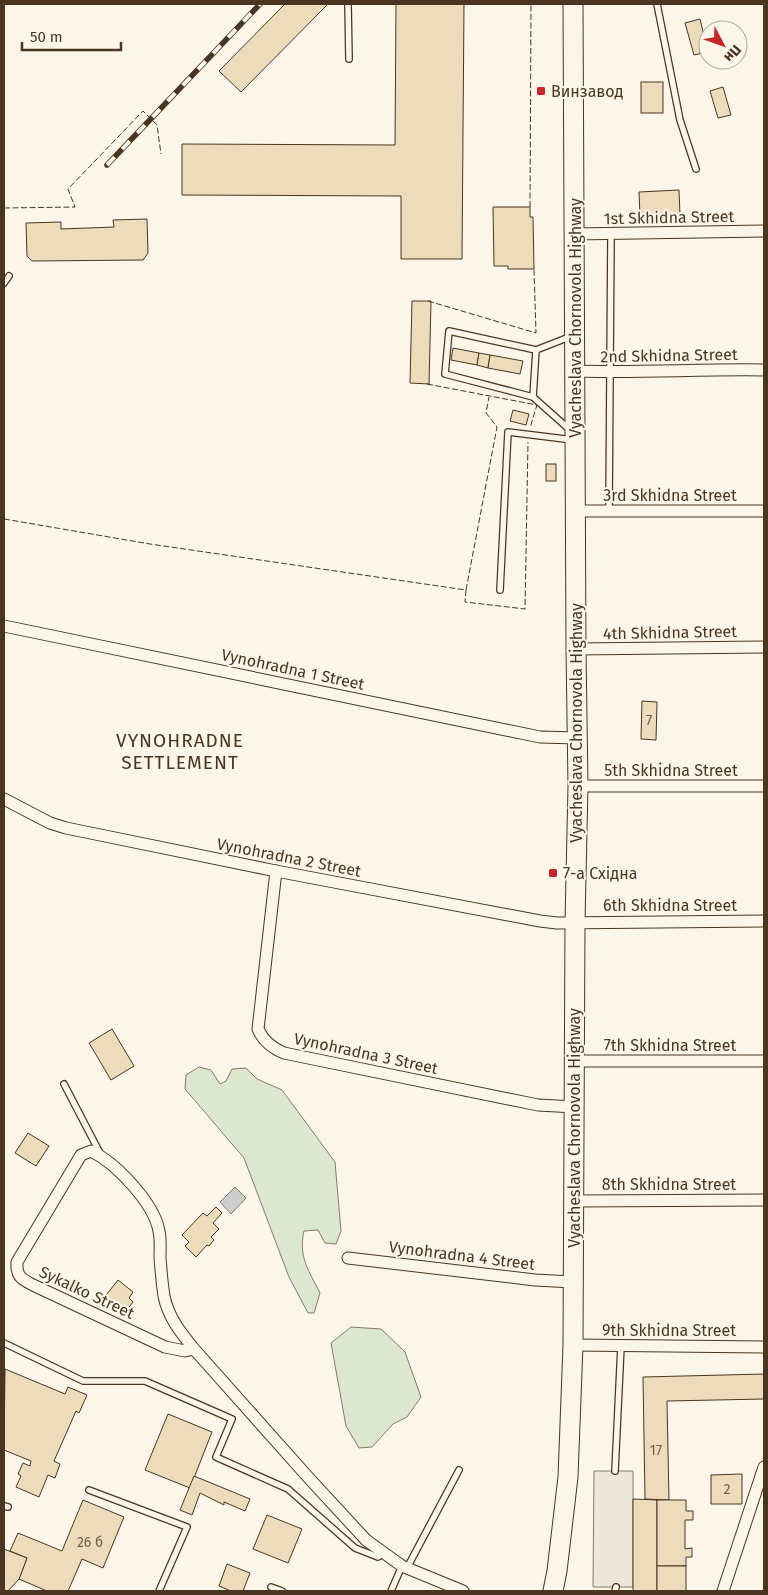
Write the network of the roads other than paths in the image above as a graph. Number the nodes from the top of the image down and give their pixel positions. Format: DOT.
graph roads {
  1 [pos="348,4"];
  2 [pos="573,4"];
  3 [pos="657,4"];
  4 [pos="349,59"];
  5 [pos="696,169"];
  6 [pos="764,232"];
  7 [pos="574,234"];
  8 [pos="612,234"];
  9 [pos="9,276"];
  10 [pos="4,283"];
  11 [pos="574,335"];
  12 [pos="536,350"];
  13 [pos="764,370"];
  14 [pos="575,371"];
  15 [pos="611,372"];
  16 [pos="533,397"];
  17 [pos="575,437"];
  18 [pos="609,510"];
  19 [pos="576,511"];
  20 [pos="764,511"];
  21 [pos="500,590"];
  22 [pos="4,626"];
  23 [pos="764,647"];
  24 [pos="576,649"];
  25 [pos="577,738"];
  26 [pos="578,786"];
  27 [pos="764,786"];
  28 [pos="4,799"];
  29 [pos="276,871"];
  30 [pos="764,921"];
  31 [pos="575,922"];
  32 [pos="575,1061"];
  33 [pos="764,1061"];
  34 [pos="64,1084"];
  35 [pos="575,1107"];
  36 [pos="102,1156"];
  37 [pos="574,1200"];
  38 [pos="764,1200"];
  39 [pos="348,1258"];
  40 [pos="573,1282"];
  41 [pos="4,1343"];
  42 [pos="573,1346"];
  43 [pos="621,1346"];
  44 [pos="764,1347"];
  45 [pos="194,1349"];
  46 [pos="764,1467"];
  47 [pos="459,1470"];
  48 [pos="615,1471"];
  49 [pos="89,1490"];
  50 [pos="384,1553"];
  51 [pos="404,1567"];
  52 [pos="271,1587"];
  53 [pos="160,1591"];
  54 [pos="282,1591"];
  55 [pos="391,1591"];
  56 [pos="463,1591"];
  57 [pos="552,1591"];
  58 [pos="722,1591"];
  1 -- 4 [label="lane"];
  2 -- 7 [label="main road, Vyacheslava Chornovola Highway"];
  3 -- 5 [label="lane"];
  6 -- 8 [label="street, 1st Skhidna Street"];
  7 -- 8 [label="street, 1st Skhidna Street"];
  7 -- 11 [label="main road, Vyacheslava Chornovola Highway"];
  8 -- 15 [label="lane"];
  9 -- 10 [label="lane"];
  11 -- 12 [label="lane"];
  11 -- 14 [label="main road, Vyacheslava Chornovola Highway"];
  12 -- 16 [label="lane"];
  12 -- 16 [label="lane"];
  13 -- 15 [label="street, 2nd Skhidna Street"];
  14 -- 15 [label="street, 2nd Skhidna Street"];
  14 -- 17 [label="main road, Vyacheslava Chornovola Highway"];
  15 -- 18 [label="lane"];
  16 -- 17 [label="lane"];
  17 -- 19 [label="main road, Vyacheslava Chornovola Highway"];
  17 -- 21 [label="lane"];
  18 -- 19 [label="street, 3rd Skhidna Street"];
  18 -- 20 [label="street, 3rd Skhidna Street"];
  19 -- 24 [label="main road, Vyacheslava Chornovola Highway"];
  22 -- 25 [label="street, Vynohradna 1 Street"];
  23 -- 24 [label="street, 4th Skhidna Street"];
  24 -- 25 [label="main road, Vyacheslava Chornovola Highway"];
  25 -- 26 [label="main road, Vyacheslava Chornovola Highway"];
  26 -- 27 [label="street, 5th Skhidna Street"];
  26 -- 31 [label="main road, Vyacheslava Chornovola Highway"];
  28 -- 29 [label="street, Vynohradna 2 Street"];
  29 -- 31 [label="street, Vynohradna 2 Street"];
  29 -- 35 [label="street, Vynohradna 3 Street"];
  30 -- 31 [label="street, 6th Skhidna Street"];
  31 -- 32 [label="main road, Vyacheslava Chornovola Highway"];
  32 -- 33 [label="street, 7th Skhidna Street"];
  32 -- 35 [label="main road, Vyacheslava Chornovola Highway"];
  34 -- 36 [label="lane"];
  35 -- 37 [label="main road, Vyacheslava Chornovola Highway"];
  36 -- 45 [label="street"];
  36 -- 45 [label="street, Sykalko Street"];
  37 -- 38 [label="street, 8th Skhidna Street"];
  37 -- 40 [label="main road, Vyacheslava Chornovola Highway"];
  39 -- 40 [label="street, Vynohradna 4 Street"];
  40 -- 42 [label="main road, Vyacheslava Chornovola Highway"];
  41 -- 50 [label="lane"];
  42 -- 43 [label="street, 9th Skhidna Street"];
  42 -- 57 [label="main road, Vyacheslava Chornovola Highway"];
  43 -- 44 [label="street, 9th Skhidna Street"];
  43 -- 48 [label="lane"];
  45 -- 50 [label="street"];
  46 -- 58 [label="street"];
  47 -- 51 [label="lane"];
  49 -- 53 [label="lane"];
  50 -- 51 [label="street"];
  51 -- 55 [label="lane"];
  51 -- 56 [label="street"];
  52 -- 54 [label="lane"];
}
